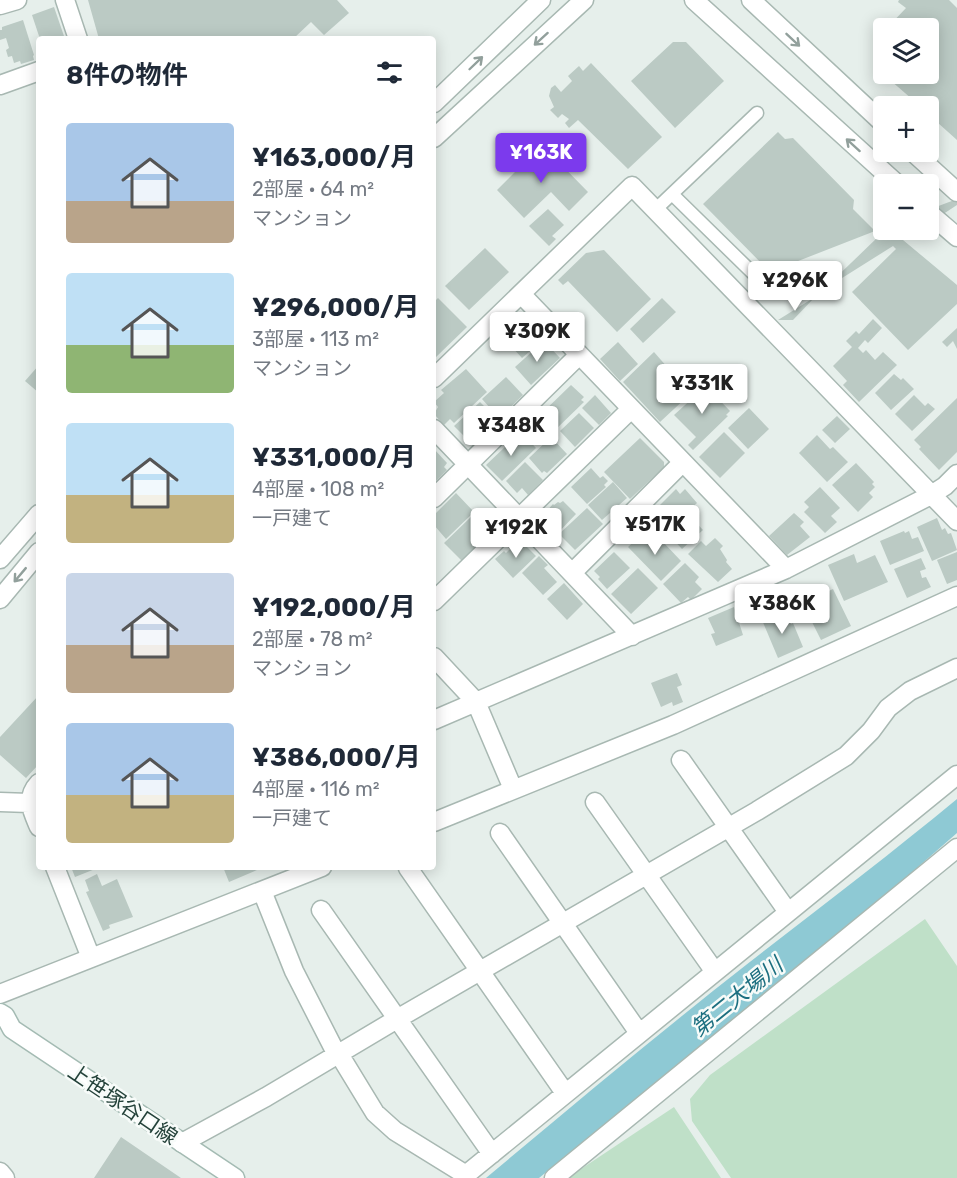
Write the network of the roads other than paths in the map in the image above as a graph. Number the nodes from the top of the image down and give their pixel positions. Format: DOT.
graph roads {
  1 [pos="17,0"];
  2 [pos="65,0"];
  3 [pos="540,0"];
  4 [pos="584,0"];
  5 [pos="694,0"];
  6 [pos="751,0"];
  7 [pos="0,6"];
  8 [pos="77,36"];
  9 [pos="36,72"];
  10 [pos="0,85"];
  11 [pos="436,101"];
  12 [pos="757,113"];
  13 [pos="873,114"];
  14 [pos="436,136"];
  15 [pos="924,162"];
  16 [pos="886,174"];
  17 [pos="957,192"];
  18 [pos="672,194"];
  19 [pos="655,210"];
  20 [pos="939,221"];
  21 [pos="957,237"];
  22 [pos="776,289"];
  23 [pos="522,294"];
  24 [pos="579,356"];
  25 [pos="436,376"];
  26 [pos="631,409"];
  27 [pos="436,431"];
  28 [pos="682,463"];
  29 [pos="467,465"];
  30 [pos="957,474"];
  31 [pos="931,495"];
  32 [pos="436,496"];
  33 [pos="36,517"];
  34 [pos="519,518"];
  35 [pos="957,522"];
  36 [pos="36,556"];
  37 [pos="0,559"];
  38 [pos="786,569"];
  39 [pos="572,573"];
  40 [pos="957,596"];
  41 [pos="0,599"];
  42 [pos="436,599"];
  43 [pos="632,636"];
  44 [pos="436,659"];
  45 [pos="957,668"];
  46 [pos="476,702"];
  47 [pos="436,719"];
  48 [pos="681,760"];
  49 [pos="957,775"];
  50 [pos="36,786"];
  51 [pos="513,789"];
  52 [pos="0,802"];
  53 [pos="595,802"];
  54 [pos="29,803"];
  55 [pos="36,820"];
  56 [pos="436,821"];
  57 [pos="728,827"];
  58 [pos="500,832"];
  59 [pos="957,848"];
  60 [pos="56,870"];
  61 [pos="409,870"];
  62 [pos="294,872"];
  63 [pos="646,875"];
  64 [pos="262,891"];
  65 [pos="321,910"];
  66 [pos="788,912"];
  67 [pos="562,923"];
  68 [pos="91,958"];
  69 [pos="480,971"];
  70 [pos="715,972"];
  71 [pos="0,994"];
  72 [pos="0,1013"];
  73 [pos="397,1019"];
  74 [pos="6,1029"];
  75 [pos="639,1033"];
  76 [pos="338,1054"];
  77 [pos="565,1094"];
  78 [pos="182,1143"];
  79 [pos="492,1154"];
  80 [pos="0,1172"];
  81 [pos="464,1176"];
  82 [pos="5,1178"];
  83 [pos="235,1178"];
  84 [pos="554,1178"];
  1 -- 7 [label="street"];
  2 -- 8 [label="street"];
  11 -- 3 [label="street, one-way"];
  4 -- 14 [label="street, one-way"];
  16 -- 5 [label="street, one-way"];
  6 -- 13 [label="street, one-way"];
  9 -- 10 [label="street"];
  12 -- 18 [label="lane"];
  15 -- 17 [label="street"];
  18 -- 19 [label="lane"];
  18 -- 22 [label="lane"];
  19 -- 23 [label="street"];
  19 -- 31 [label="street"];
  20 -- 21 [label="street"];
  23 -- 24 [label="street"];
  23 -- 25 [label="street"];
  24 -- 26 [label="street"];
  24 -- 29 [label="street"];
  26 -- 28 [label="street"];
  26 -- 34 [label="street"];
  27 -- 29 [label="street"];
  28 -- 38 [label="street"];
  28 -- 39 [label="street"];
  29 -- 32 [label="street"];
  29 -- 34 [label="street"];
  30 -- 31 [label="street"];
  31 -- 35 [label="street"];
  31 -- 38 [label="street"];
  33 -- 37 [label="street"];
  34 -- 39 [label="street"];
  34 -- 42 [label="street"];
  36 -- 41 [label="street, one-way"];
  38 -- 43 [label="street"];
  39 -- 43 [label="street"];
  40 -- 51 [label="street"];
  43 -- 46 [label="street"];
  44 -- 46 [label="street"];
  45 -- 57 [label="street"];
  46 -- 47 [label="street"];
  46 -- 51 [label="street"];
  48 -- 57 [label="street"];
  49 -- 66 [label="street"];
  50 -- 54 [label="street"];
  51 -- 56 [label="street"];
  52 -- 54 [label="street"];
  53 -- 63 [label="street"];
  54 -- 55 [label="street"];
  57 -- 63 [label="street"];
  57 -- 66 [label="street"];
  58 -- 67 [label="street"];
  59 -- 84 [label="street"];
  60 -- 68 [label="street"];
  61 -- 69 [label="street"];
  62 -- 64 [label="street"];
  63 -- 67 [label="street"];
  63 -- 70 [label="street"];
  64 -- 68 [label="street"];
  64 -- 76 [label="street"];
  65 -- 73 [label="street"];
  66 -- 70 [label="street"];
  67 -- 69 [label="street"];
  67 -- 75 [label="street"];
  68 -- 71 [label="street"];
  69 -- 73 [label="street"];
  69 -- 77 [label="street"];
  70 -- 75 [label="street"];
  72 -- 74 [label="street, 上笹塚谷口線"];
  73 -- 76 [label="street"];
  73 -- 79 [label="street"];
  74 -- 78 [label="street, 上笹塚谷口線"];
  75 -- 77 [label="street"];
  76 -- 78 [label="street"];
  76 -- 81 [label="street"];
  77 -- 79 [label="street"];
  78 -- 83 [label="street, 上笹塚谷口線"];
  79 -- 81 [label="street"];
  80 -- 82 [label="street"];
}
